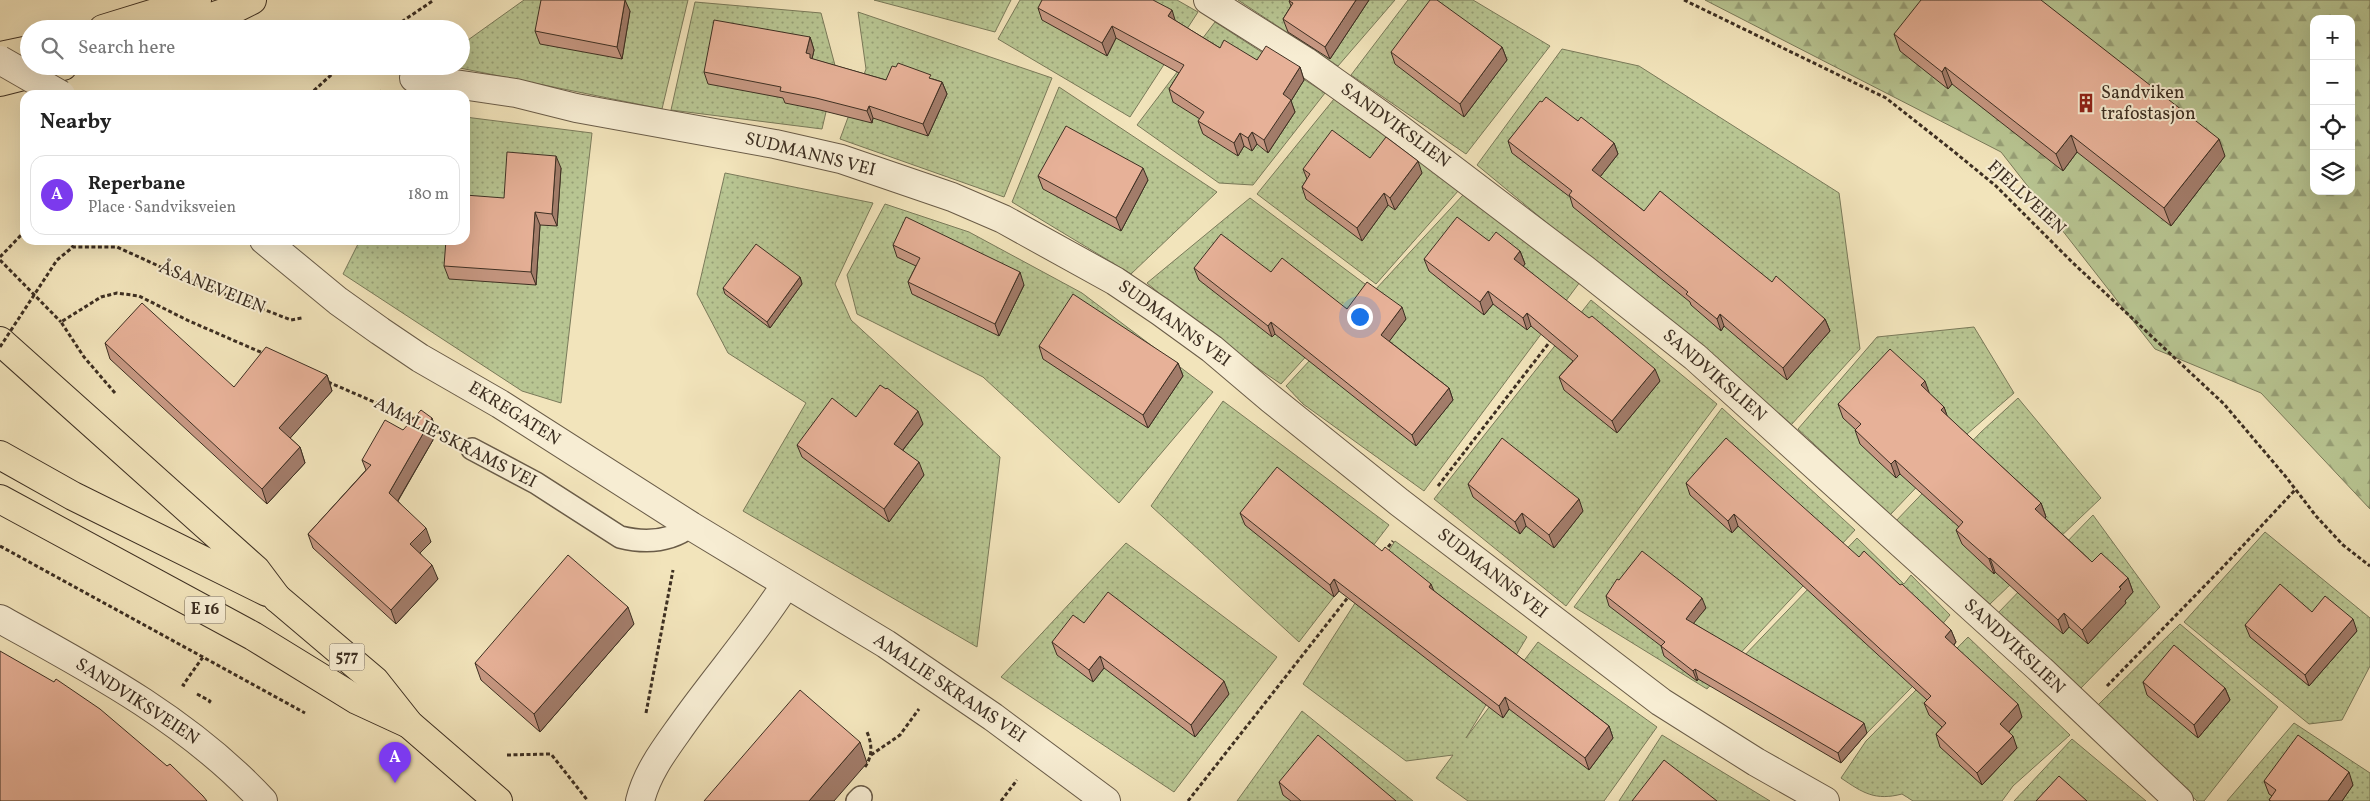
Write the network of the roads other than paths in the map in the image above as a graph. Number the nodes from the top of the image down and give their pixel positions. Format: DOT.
graph roads {
  1 [pos="197,0"];
  2 [pos="252,0"];
  3 [pos="1208,0"];
  4 [pos="133,20"];
  5 [pos="203,20"];
  6 [pos="20,52"];
  7 [pos="0,56"];
  8 [pos="0,60"];
  9 [pos="20,71"];
  10 [pos="26,75"];
  11 [pos="28,75"];
  12 [pos="414,78"];
  13 [pos="0,82"];
  14 [pos="52,90"];
  15 [pos="270,245"];
  16 [pos="0,341"];
  17 [pos="472,449"];
  18 [pos="0,455"];
  19 [pos="0,500"];
  20 [pos="685,531"];
  21 [pos="786,584"];
  22 [pos="277,598"];
  23 [pos="0,619"];
  24 [pos="409,724"];
  25 [pos="263,801"];
  26 [pos="498,801"];
  27 [pos="640,801"];
  28 [pos="1106,801"];
  29 [pos="1825,801"];
  30 [pos="2179,801"];
  1 -- 4 [label="main road"];
  2 -- 5 [label="main road"];
  3 -- 30 [label="street, SANDVIKSLIEN"];
  6 -- 7 [label="main road"];
  8 -- 9 [label="street, bridge"];
  10 -- 14 [label="street, bridge"];
  11 -- 13 [label="main road"];
  12 -- 29 [label="street, SUDMANNS VEI"];
  15 -- 20 [label="street, EKREGATEN"];
  16 -- 22 [label="main road"];
  17 -- 20 [label="lane, AMALIE SKRAMS VEI"];
  18 -- 22 [label="main road, E 16"];
  19 -- 24 [label="main road, E 16"];
  20 -- 21 [label="street, AMALIE SKRAMS VEI"];
  21 -- 27 [label="street"];
  21 -- 28 [label="street, AMALIE SKRAMS VEI"];
  22 -- 24 [label="main road, 577"];
  23 -- 25 [label="street, SANDVIKSVEIEN"];
  24 -- 26 [label="main road, 577"];
}
